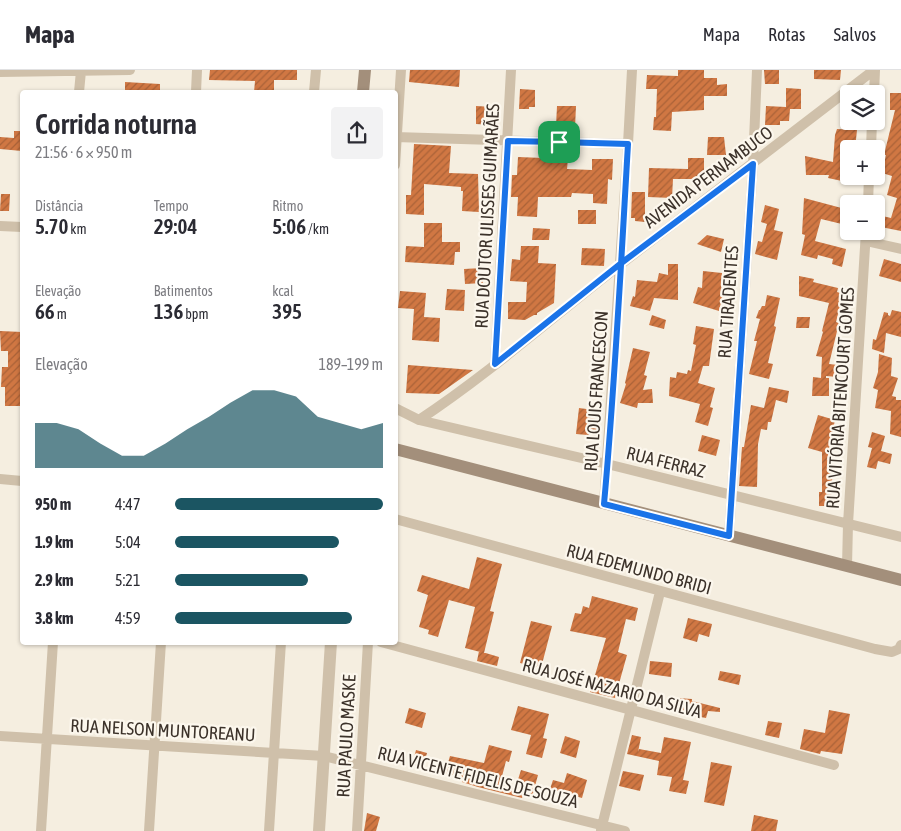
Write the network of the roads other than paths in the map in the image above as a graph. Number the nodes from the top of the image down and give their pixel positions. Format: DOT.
graph roads {
  1 [pos="130,70"];
  2 [pos="197,70"];
  3 [pos="316,70"];
  4 [pos="365,70"];
  5 [pos="401,70"];
  6 [pos="511,70"];
  7 [pos="632,70"];
  8 [pos="757,70"];
  9 [pos="874,70"];
  10 [pos="81,71"];
  11 [pos="0,72"];
  12 [pos="874,85"];
  13 [pos="79,90"];
  14 [pos="196,90"];
  15 [pos="314,90"];
  16 [pos="364,90"];
  17 [pos="398,110"];
  18 [pos="398,137"];
  19 [pos="508,141"];
  20 [pos="628,144"];
  21 [pos="753,164"];
  22 [pos="0,226"];
  23 [pos="20,227"];
  24 [pos="866,240"];
  25 [pos="877,240"];
  26 [pos="901,249"];
  27 [pos="620,264"];
  28 [pos="495,364"];
  29 [pos="398,410"];
  30 [pos="419,420"];
  31 [pos="398,441"];
  32 [pos="398,451"];
  33 [pos="414,454"];
  34 [pos="607,464"];
  35 [pos="0,479"];
  36 [pos="20,480"];
  37 [pos="732,495"];
  38 [pos="604,504"];
  39 [pos="398,520"];
  40 [pos="848,524"];
  41 [pos="729,536"];
  42 [pos="901,537"];
  43 [pos="847,566"];
  44 [pos="901,580"];
  45 [pos="660,592"];
  46 [pos="53,645"];
  47 [pos="161,645"];
  48 [pos="281,645"];
  49 [pos="331,645"];
  50 [pos="368,645"];
  51 [pos="392,645"];
  52 [pos="901,645"];
  53 [pos="631,710"];
  54 [pos="0,736"];
  55 [pos="46,739"];
  56 [pos="155,746"];
  57 [pos="274,753"];
  58 [pos="324,756"];
  59 [pos="361,764"];
  60 [pos="834,765"];
  61 [pos="602,828"];
  62 [pos="41,831"];
  63 [pos="149,831"];
  64 [pos="269,831"];
  65 [pos="319,831"];
  66 [pos="357,831"];
  67 [pos="625,831"];
  1 -- 10 [label="street"];
  2 -- 14 [label="street"];
  3 -- 15 [label="street"];
  4 -- 16 [label="main road"];
  5 -- 17 [label="street"];
  6 -- 19 [label="street, RUA DOUTOR ULISSES GUIMARÃES"];
  7 -- 20 [label="street, RUA LOUIS FRANCESCON"];
  8 -- 21 [label="street, RUA TIRADENTES"];
  9 -- 12 [label="street"];
  9 -- 21 [label="street, AVENIDA PERNAMBUCO"];
  10 -- 11 [label="street"];
  10 -- 13 [label="street"];
  18 -- 19 [label="street"];
  19 -- 20 [label="street"];
  19 -- 28 [label="street, RUA DOUTOR ULISSES GUIMARÃES"];
  20 -- 27 [label="street, RUA LOUIS FRANCESCON"];
  21 -- 27 [label="street, AVENIDA PERNAMBUCO"];
  21 -- 37 [label="street, RUA TIRADENTES"];
  22 -- 23 [label="street"];
  24 -- 40 [label="street, RUA VITÓRIA BITENCOURT GOMES"];
  25 -- 26 [label="street"];
  27 -- 28 [label="street, AVENIDA PERNAMBUCO"];
  27 -- 34 [label="street, RUA LOUIS FRANCESCON"];
  28 -- 30 [label="street, AVENIDA PERNAMBUCO"];
  29 -- 30 [label="street, RUA FERRAZ"];
  30 -- 34 [label="street, RUA FERRAZ"];
  31 -- 33 [label="main road"];
  32 -- 33 [label="main road"];
  33 -- 38 [label="main road"];
  34 -- 37 [label="street, RUA FERRAZ"];
  34 -- 38 [label="street, RUA LOUIS FRANCESCON"];
  35 -- 36 [label="street"];
  37 -- 40 [label="street, RUA FERRAZ"];
  37 -- 41 [label="street, RUA TIRADENTES"];
  38 -- 41 [label="main road"];
  39 -- 45 [label="street, RUA EDEMUNDO BRIDI"];
  40 -- 42 [label="street, RUA FERRAZ"];
  40 -- 43 [label="street, RUA VITÓRIA BITENCOURT GOMES"];
  41 -- 43 [label="main road"];
  43 -- 44 [label="main road"];
  45 -- 52 [label="street, RUA EDEMUNDO BRIDI"];
  45 -- 53 [label="street"];
  46 -- 55 [label="street"];
  47 -- 56 [label="street"];
  48 -- 57 [label="street"];
  49 -- 58 [label="street"];
  50 -- 59 [label="street, RUA PAULO MASKE"];
  51 -- 53 [label="street, RUA JOSÉ NAZARIO DA SILVA"];
  53 -- 60 [label="street, RUA JOSÉ NAZARIO DA SILVA"];
  53 -- 61 [label="street"];
  54 -- 55 [label="street, RUA NELSON MUNTOREANU"];
  55 -- 56 [label="street, RUA NELSON MUNTOREANU"];
  55 -- 62 [label="street"];
  56 -- 57 [label="street, RUA NELSON MUNTOREANU"];
  56 -- 63 [label="street"];
  57 -- 58 [label="street, RUA NELSON MUNTOREANU"];
  57 -- 64 [label="street"];
  58 -- 59 [label="street, RUA VICENTE FIDELIS DE SOUZA"];
  58 -- 65 [label="street"];
  59 -- 61 [label="street, RUA VICENTE FIDELIS DE SOUZA"];
  59 -- 66 [label="street, RUA PAULO MASKE"];
  61 -- 67 [label="street, RUA VICENTE FIDELIS DE SOUZA"];
}
